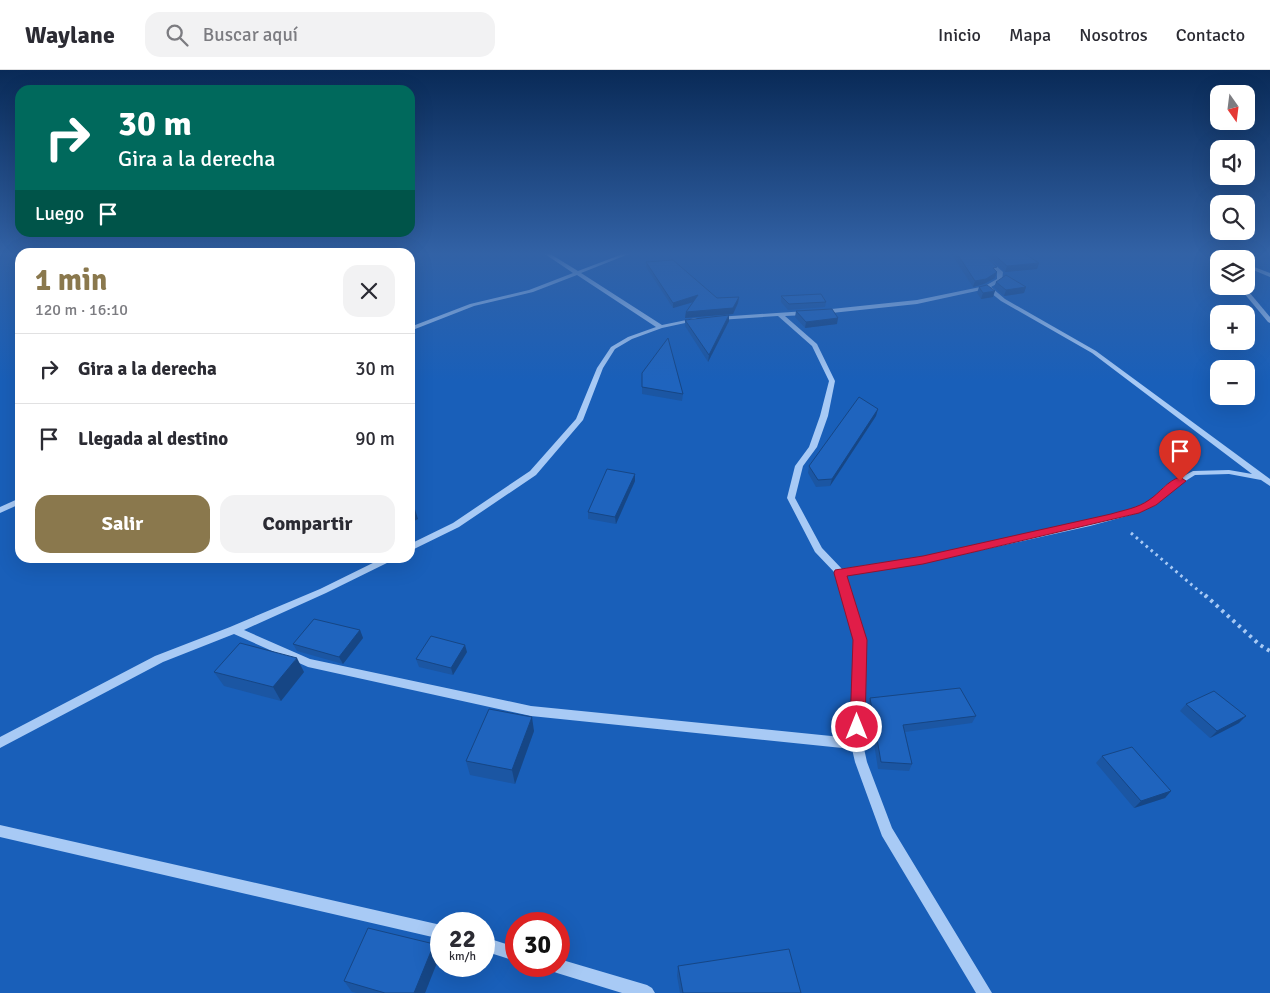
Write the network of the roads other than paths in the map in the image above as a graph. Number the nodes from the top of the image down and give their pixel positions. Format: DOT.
graph roads {
  1 [pos="514,295"];
  2 [pos="611,295"];
  3 [pos="949,295"];
  4 [pos="997,295"];
  5 [pos="1249,295"];
  6 [pos="779,314"];
  7 [pos="714,319"];
  8 [pos="705,320"];
  9 [pos="1270,321"];
  10 [pos="661,326"];
  11 [pos="415,327"];
  12 [pos="1266,480"];
  13 [pos="15,503"];
  14 [pos="0,510"];
  15 [pos="415,546"];
  16 [pos="380,563"];
  17 [pos="840,573"];
  18 [pos="234,630"];
  19 [pos="0,743"];
  20 [pos="857,744"];
  21 [pos="0,831"];
  22 [pos="430,929"];
  23 [pos="570,970"];
  24 [pos="646,993"];
  25 [pos="984,993"];
  1 -- 11 [label="street"];
  2 -- 10 [label="street"];
  3 -- 6 [label="street"];
  4 -- 12 [label="street"];
  5 -- 9 [label="street"];
  6 -- 7 [label="street"];
  6 -- 17 [label="street"];
  8 -- 10 [label="street"];
  10 -- 15 [label="street"];
  12 -- 17 [label="street"];
  13 -- 14 [label="street"];
  16 -- 18 [label="street"];
  17 -- 20 [label="street"];
  18 -- 19 [label="street"];
  18 -- 20 [label="street"];
  20 -- 25 [label="street"];
  21 -- 22 [label="street"];
  23 -- 24 [label="street"];
}
